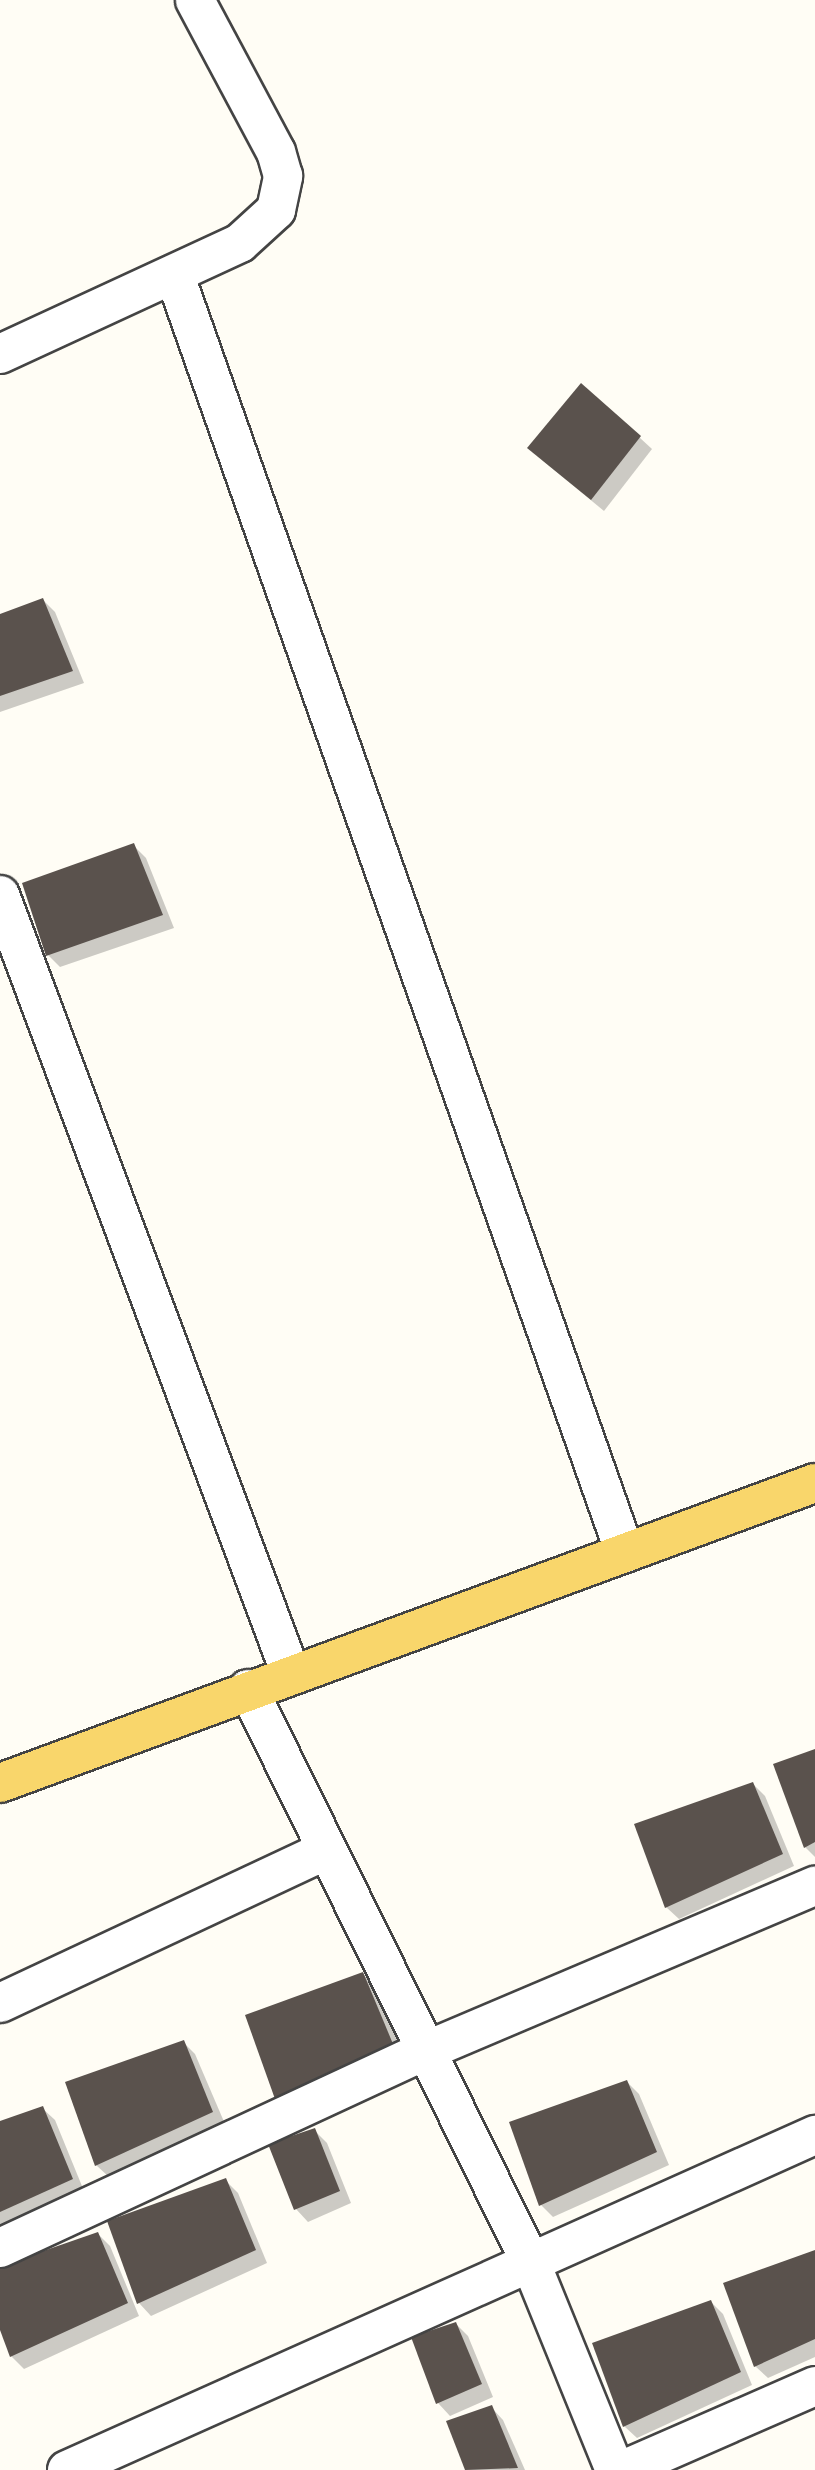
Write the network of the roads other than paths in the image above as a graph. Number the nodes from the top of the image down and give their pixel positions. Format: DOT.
graph roads {
  1 [pos="195,0"];
  2 [pos="175,276"];
  3 [pos="0,354"];
  4 [pos="0,895"];
  5 [pos="815,1483"];
  6 [pos="625,1553"];
  7 [pos="291,1674"];
  8 [pos="248,1689"];
  9 [pos="0,1783"];
  10 [pos="325,1851"];
  11 [pos="815,1886"];
  12 [pos="0,2003"];
  13 [pos="423,2052"];
  14 [pos="815,2135"];
  15 [pos="0,2248"];
  16 [pos="530,2261"];
  17 [pos="815,2386"];
  18 [pos="67,2470"];
  19 [pos="614,2470"];
  20 [pos="623,2470"];
  1 -- 2 [label="street"];
  2 -- 3 [label="street"];
  2 -- 6 [label="street"];
  4 -- 7 [label="street"];
  5 -- 6 [label="main road"];
  6 -- 7 [label="main road"];
  7 -- 8 [label="main road"];
  8 -- 9 [label="main road"];
  8 -- 10 [label="street"];
  10 -- 12 [label="street"];
  10 -- 13 [label="street"];
  11 -- 13 [label="street"];
  13 -- 15 [label="street"];
  13 -- 16 [label="street"];
  14 -- 16 [label="street"];
  16 -- 18 [label="street"];
  16 -- 19 [label="street"];
  17 -- 20 [label="street"];
}
